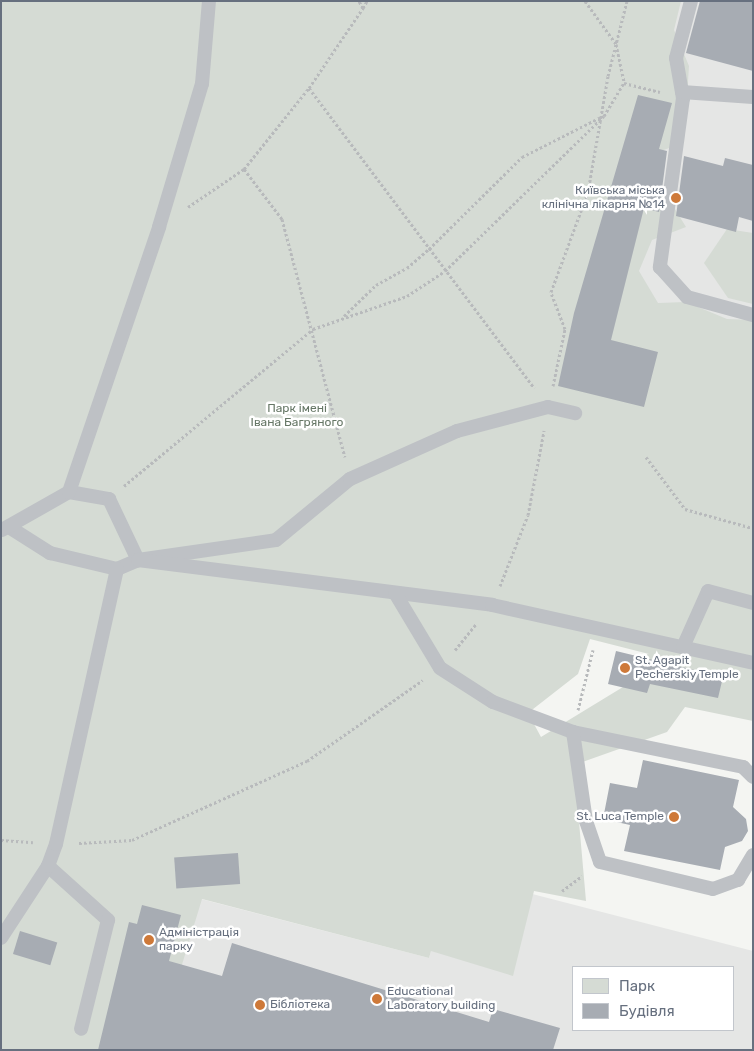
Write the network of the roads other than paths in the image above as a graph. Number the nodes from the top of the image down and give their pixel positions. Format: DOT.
graph roads {
  1 [pos="209,1"];
  2 [pos="691,1"];
  3 [pos="682,95"];
  4 [pos="753,97"];
  5 [pos="753,315"];
  6 [pos="575,413"];
  7 [pos="69,492"];
  8 [pos="5,528"];
  9 [pos="138,560"];
  10 [pos="118,569"];
  11 [pos="395,593"];
  12 [pos="753,603"];
  13 [pos="683,647"];
  14 [pos="753,663"];
  15 [pos="573,732"];
  16 [pos="753,777"];
  17 [pos="753,855"];
  18 [pos="48,866"];
  19 [pos="1,938"];
  20 [pos="81,1030"];
  1 -- 7 [label="lane"];
  2 -- 3 [label="lane"];
  3 -- 4 [label="lane"];
  3 -- 5 [label="lane"];
  6 -- 9 [label="lane"];
  7 -- 8 [label="lane"];
  7 -- 9 [label="lane"];
  8 -- 10 [label="lane"];
  9 -- 10 [label="lane"];
  9 -- 11 [label="lane"];
  10 -- 18 [label="lane"];
  11 -- 13 [label="lane"];
  11 -- 15 [label="lane"];
  12 -- 13 [label="lane"];
  13 -- 14 [label="lane"];
  15 -- 16 [label="lane"];
  15 -- 17 [label="lane"];
  18 -- 19 [label="lane"];
  18 -- 20 [label="lane"];
}
